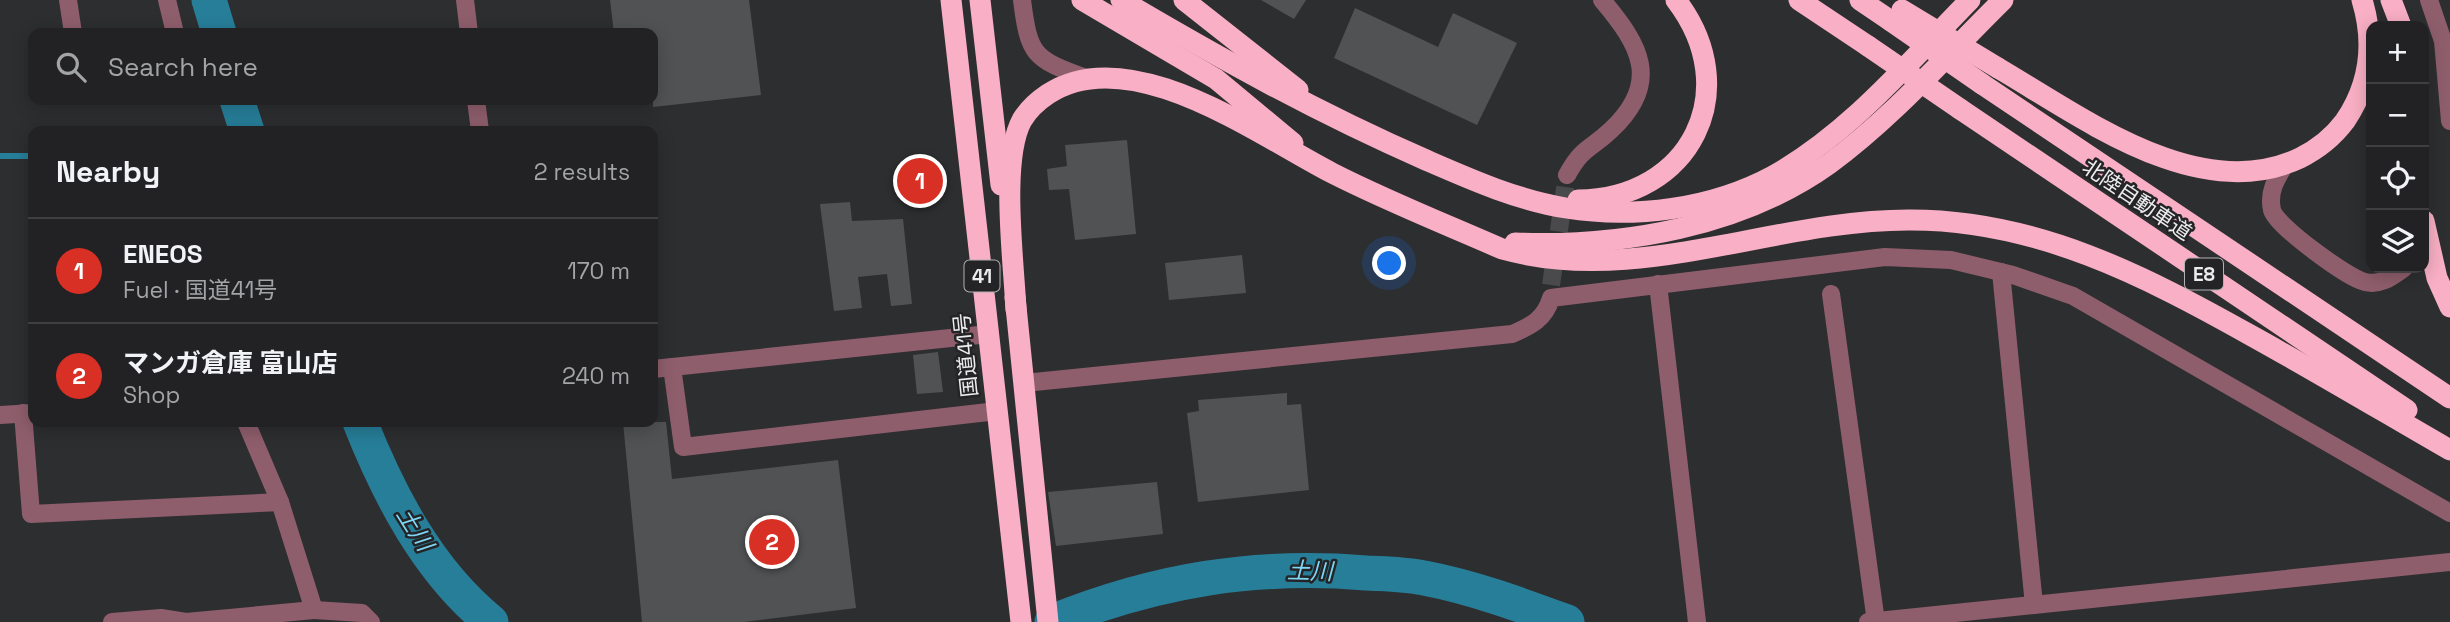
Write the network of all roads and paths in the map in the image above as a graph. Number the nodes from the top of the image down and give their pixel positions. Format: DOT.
graph roads {
  1 [pos="68,0"];
  2 [pos="167,0"];
  3 [pos="465,0"];
  4 [pos="951,0"];
  5 [pos="980,0"];
  6 [pos="1021,0"];
  7 [pos="1082,0"];
  8 [pos="1121,0"];
  9 [pos="1184,0"];
  10 [pos="1602,0"];
  11 [pos="1676,0"];
  12 [pos="1799,0"];
  13 [pos="1860,0"];
  14 [pos="1970,0"];
  15 [pos="2003,0"];
  16 [pos="2362,0"];
  17 [pos="2391,0"];
  18 [pos="2429,0"];
  19 [pos="1892,10"];
  20 [pos="2398,21"];
  21 [pos="72,28"];
  22 [pos="174,28"];
  23 [pos="468,28"];
  24 [pos="1086,78"];
  25 [pos="477,105"];
  26 [pos="2450,121"];
  27 [pos="479,126"];
  28 [pos="1352,128"];
  29 [pos="2286,165"];
  30 [pos="1334,174"];
  31 [pos="1567,175"];
  32 [pos="1493,189"];
  33 [pos="1476,238"];
  34 [pos="2429,249"];
  35 [pos="2001,272"];
  36 [pos="2397,273"];
  37 [pos="1658,285"];
  38 [pos="1831,294"];
  39 [pos="2450,307"];
  40 [pos="1016,310"];
  41 [pos="989,334"];
  42 [pos="672,367"];
  43 [pos="658,368"];
  44 [pos="1024,383"];
  45 [pos="2450,398"];
  46 [pos="997,411"];
  47 [pos="28,413"];
  48 [pos="0,415"];
  49 [pos="28,427"];
  50 [pos="248,427"];
  51 [pos="2450,438"];
  52 [pos="2450,450"];
  53 [pos="280,502"];
  54 [pos="2450,513"];
  55 [pos="2450,562"];
  56 [pos="2034,605"];
  57 [pos="314,610"];
  58 [pos="112,622"];
  59 [pos="186,622"];
  60 [pos="371,622"];
  61 [pos="1021,622"];
  62 [pos="1048,622"];
  63 [pos="1697,622"];
  64 [pos="1868,622"];
  65 [pos="1876,622"];
  1 -- 21 [label="street"];
  2 -- 22 [label="street"];
  3 -- 23 [label="street"];
  4 -- 41 [label="highway, 国道41号 / 41"];
  5 -- 40 [label="highway, 41"];
  6 -- 24 [label="street"];
  7 -- 30 [label="highway"];
  8 -- 28 [label="highway"];
  9 -- 28 [label="highway"];
  10 -- 31 [label="street"];
  11 -- 32 [label="highway"];
  12 -- 51 [label="highway, 北陸自動車道 / E8, bridge"];
  13 -- 19 [label="highway, 北陸自動車道 / E8"];
  14 -- 32 [label="highway"];
  15 -- 33 [label="highway"];
  16 -- 29 [label="highway"];
  17 -- 20 [label="highway"];
  18 -- 26 [label="street"];
  19 -- 29 [label="highway, bridge"];
  19 -- 45 [label="highway, 北陸自動車道 / E8, bridge"];
  24 -- 30 [label="highway"];
  24 -- 40 [label="highway"];
  25 -- 27 [label="street"];
  28 -- 32 [label="highway"];
  29 -- 36 [label="street"];
  30 -- 33 [label="highway"];
  33 -- 52 [label="highway"];
  34 -- 39 [label="highway"];
  35 -- 37 [label="street"];
  35 -- 54 [label="street"];
  35 -- 56 [label="street"];
  37 -- 44 [label="street"];
  37 -- 63 [label="street"];
  38 -- 65 [label="street"];
  40 -- 44 [label="highway, 41"];
  41 -- 42 [label="street"];
  41 -- 46 [label="highway, 国道41号 / 41"];
  42 -- 43 [label="street"];
  42 -- 46 [label="street"];
  44 -- 62 [label="highway, 41"];
  46 -- 61 [label="highway, 国道41号 / 41"];
  47 -- 48 [label="street"];
  49 -- 53 [label="street"];
  50 -- 53 [label="street"];
  53 -- 57 [label="street"];
  55 -- 56 [label="street"];
  56 -- 65 [label="street"];
  57 -- 59 [label="street"];
  57 -- 60 [label="street"];
  58 -- 59 [label="street"];
  64 -- 65 [label="street"];
}
